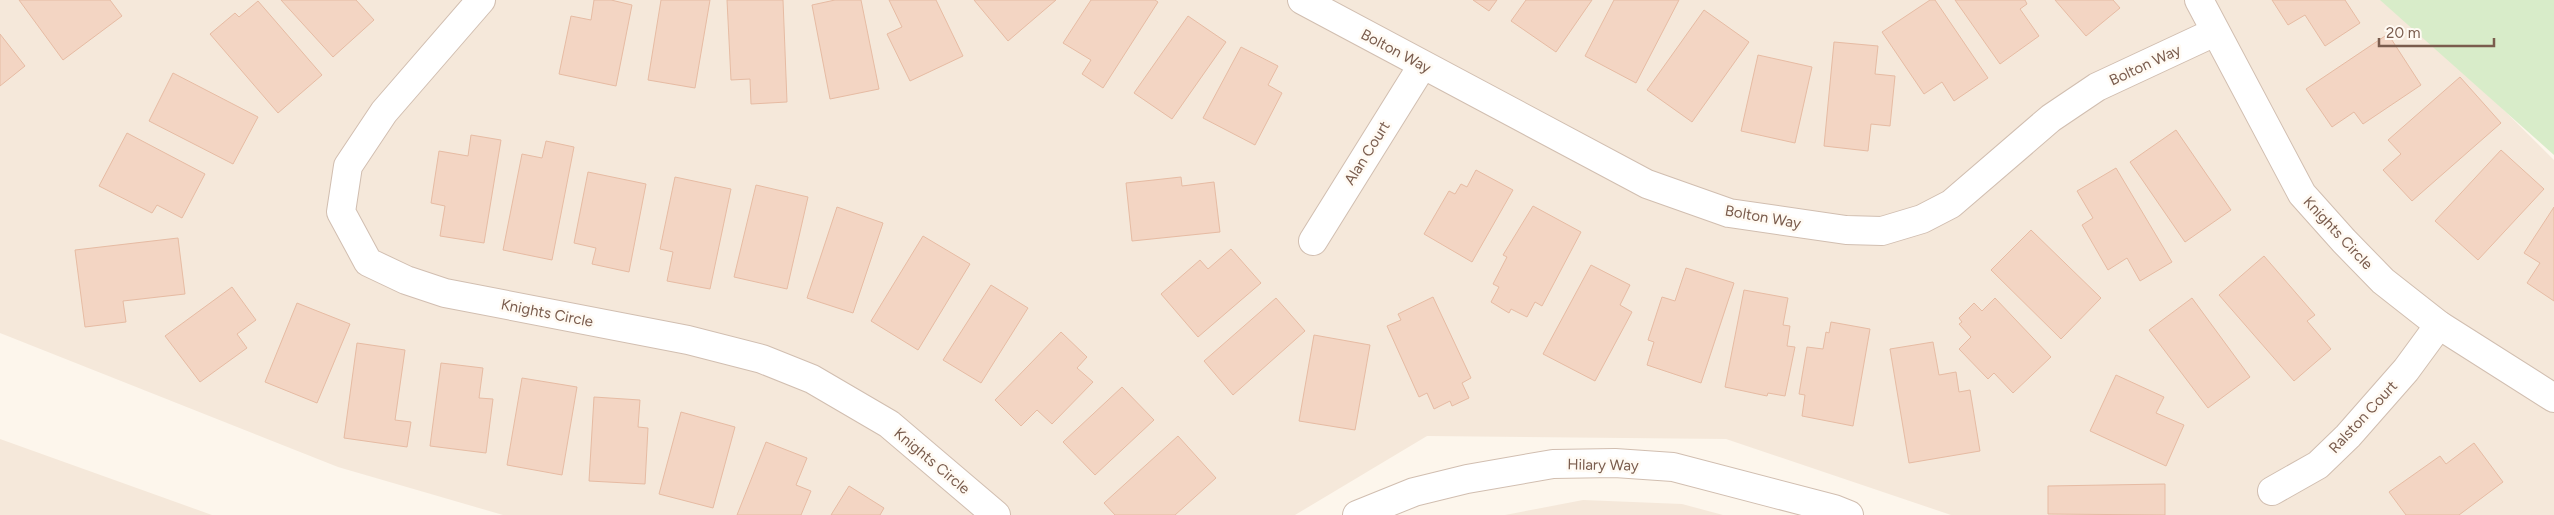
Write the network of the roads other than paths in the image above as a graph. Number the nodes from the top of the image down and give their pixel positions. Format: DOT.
graph roads {
  1 [pos="481,0"];
  2 [pos="1302,0"];
  3 [pos="2199,0"];
  4 [pos="2215,32"];
  5 [pos="1422,66"];
  6 [pos="1313,242"];
  7 [pos="2439,325"];
  8 [pos="2554,398"];
  9 [pos="2272,491"];
  10 [pos="996,515"];
  11 [pos="1358,515"];
  12 [pos="1849,515"];
  1 -- 10 [label="street, Knights Circle"];
  2 -- 5 [label="street, Bolton Way"];
  3 -- 4 [label="street, Knights Circle"];
  4 -- 5 [label="street, Bolton Way"];
  4 -- 7 [label="street, Knights Circle"];
  5 -- 6 [label="street, Alan Court"];
  7 -- 8 [label="street, Knights Circle"];
  7 -- 9 [label="street, Ralston Court"];
  11 -- 12 [label="street, Hilary Way"];
}
